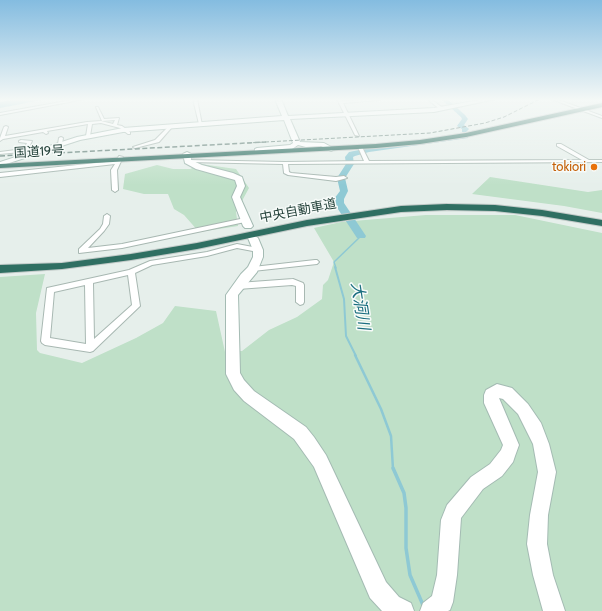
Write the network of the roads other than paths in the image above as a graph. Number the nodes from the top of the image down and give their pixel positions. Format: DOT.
graph roads {
  1 [pos="6,127"];
  2 [pos="68,128"];
  3 [pos="89,128"];
  4 [pos="121,128"];
  5 [pos="160,128"];
  6 [pos="170,128"];
  7 [pos="291,128"];
  8 [pos="353,128"];
  9 [pos="487,128"];
  10 [pos="496,128"];
  11 [pos="128,132"];
  12 [pos="357,135"];
  13 [pos="88,136"];
  14 [pos="14,138"];
  15 [pos="1,139"];
  16 [pos="21,141"];
  17 [pos="297,142"];
  18 [pos="559,145"];
  19 [pos="135,147"];
  20 [pos="329,147"];
  21 [pos="42,150"];
  22 [pos="257,150"];
  23 [pos="362,150"];
  24 [pos="25,151"];
  25 [pos="0,153"];
  26 [pos="188,157"];
  27 [pos="119,160"];
  28 [pos="602,161"];
  29 [pos="590,162"];
  30 [pos="285,163"];
  31 [pos="367,163"];
  32 [pos="0,165"];
  33 [pos="0,175"];
  34 [pos="342,178"];
  35 [pos="115,190"];
  36 [pos="399,207"];
  37 [pos="338,215"];
  38 [pos="107,216"];
  39 [pos="602,219"];
  40 [pos="247,223"];
  41 [pos="602,223"];
  42 [pos="256,244"];
  43 [pos="0,262"];
  44 [pos="315,262"];
  45 [pos="253,268"];
  46 [pos="0,269"];
  47 [pos="130,272"];
  48 [pos="89,281"];
  49 [pos="238,286"];
  50 [pos="300,302"];
  51 [pos="90,348"];
  52 [pos="403,611"];
  53 [pos="430,611"];
  54 [pos="554,611"];
  1 -- 15 [label="street"];
  2 -- 15 [label="street"];
  3 -- 13 [label="street"];
  4 -- 11 [label="street"];
  5 -- 11 [label="street"];
  6 -- 19 [label="street"];
  7 -- 17 [label="street"];
  8 -- 12 [label="street"];
  9 -- 20 [label="highway, 国道19号"];
  10 -- 23 [label="highway, 国道19号"];
  11 -- 13 [label="street"];
  13 -- 21 [label="street"];
  14 -- 15 [label="street"];
  16 -- 24 [label="street"];
  17 -- 20 [label="street"];
  17 -- 22 [label="street"];
  18 -- 29 [label="street"];
  20 -- 22 [label="highway, 国道19号"];
  20 -- 23 [label="highway, 国道19号"];
  20 -- 26 [label="highway, 国道19号"];
  21 -- 24 [label="street"];
  21 -- 32 [label="street"];
  22 -- 26 [label="highway, 国道19号"];
  23 -- 31 [label="street"];
  24 -- 25 [label="street"];
  26 -- 27 [label="highway, 国道19号"];
  26 -- 30 [label="street"];
  26 -- 40 [label="street"];
  27 -- 32 [label="highway, 国道19号"];
  27 -- 33 [label="street"];
  27 -- 35 [label="street"];
  28 -- 29 [label="street"];
  29 -- 31 [label="street"];
  30 -- 31 [label="street"];
  30 -- 34 [label="street"];
  36 -- 37 [label="highway, 中央自動車道"];
  36 -- 39 [label="highway, 中央自動車道"];
  36 -- 41 [label="highway, 中央自動車道"];
  37 -- 43 [label="highway, 中央自動車道"];
  37 -- 46 [label="highway, 中央自動車道"];
  38 -- 40 [label="street"];
  42 -- 45 [label="street"];
  42 -- 47 [label="street"];
  44 -- 45 [label="street"];
  45 -- 49 [label="street"];
  47 -- 48 [label="street"];
  47 -- 51 [label="street"];
  48 -- 51 [label="street"];
  48 -- 51 [label="street"];
  49 -- 50 [label="street"];
  49 -- 52 [label="street"];
  53 -- 54 [label="street"];
}
